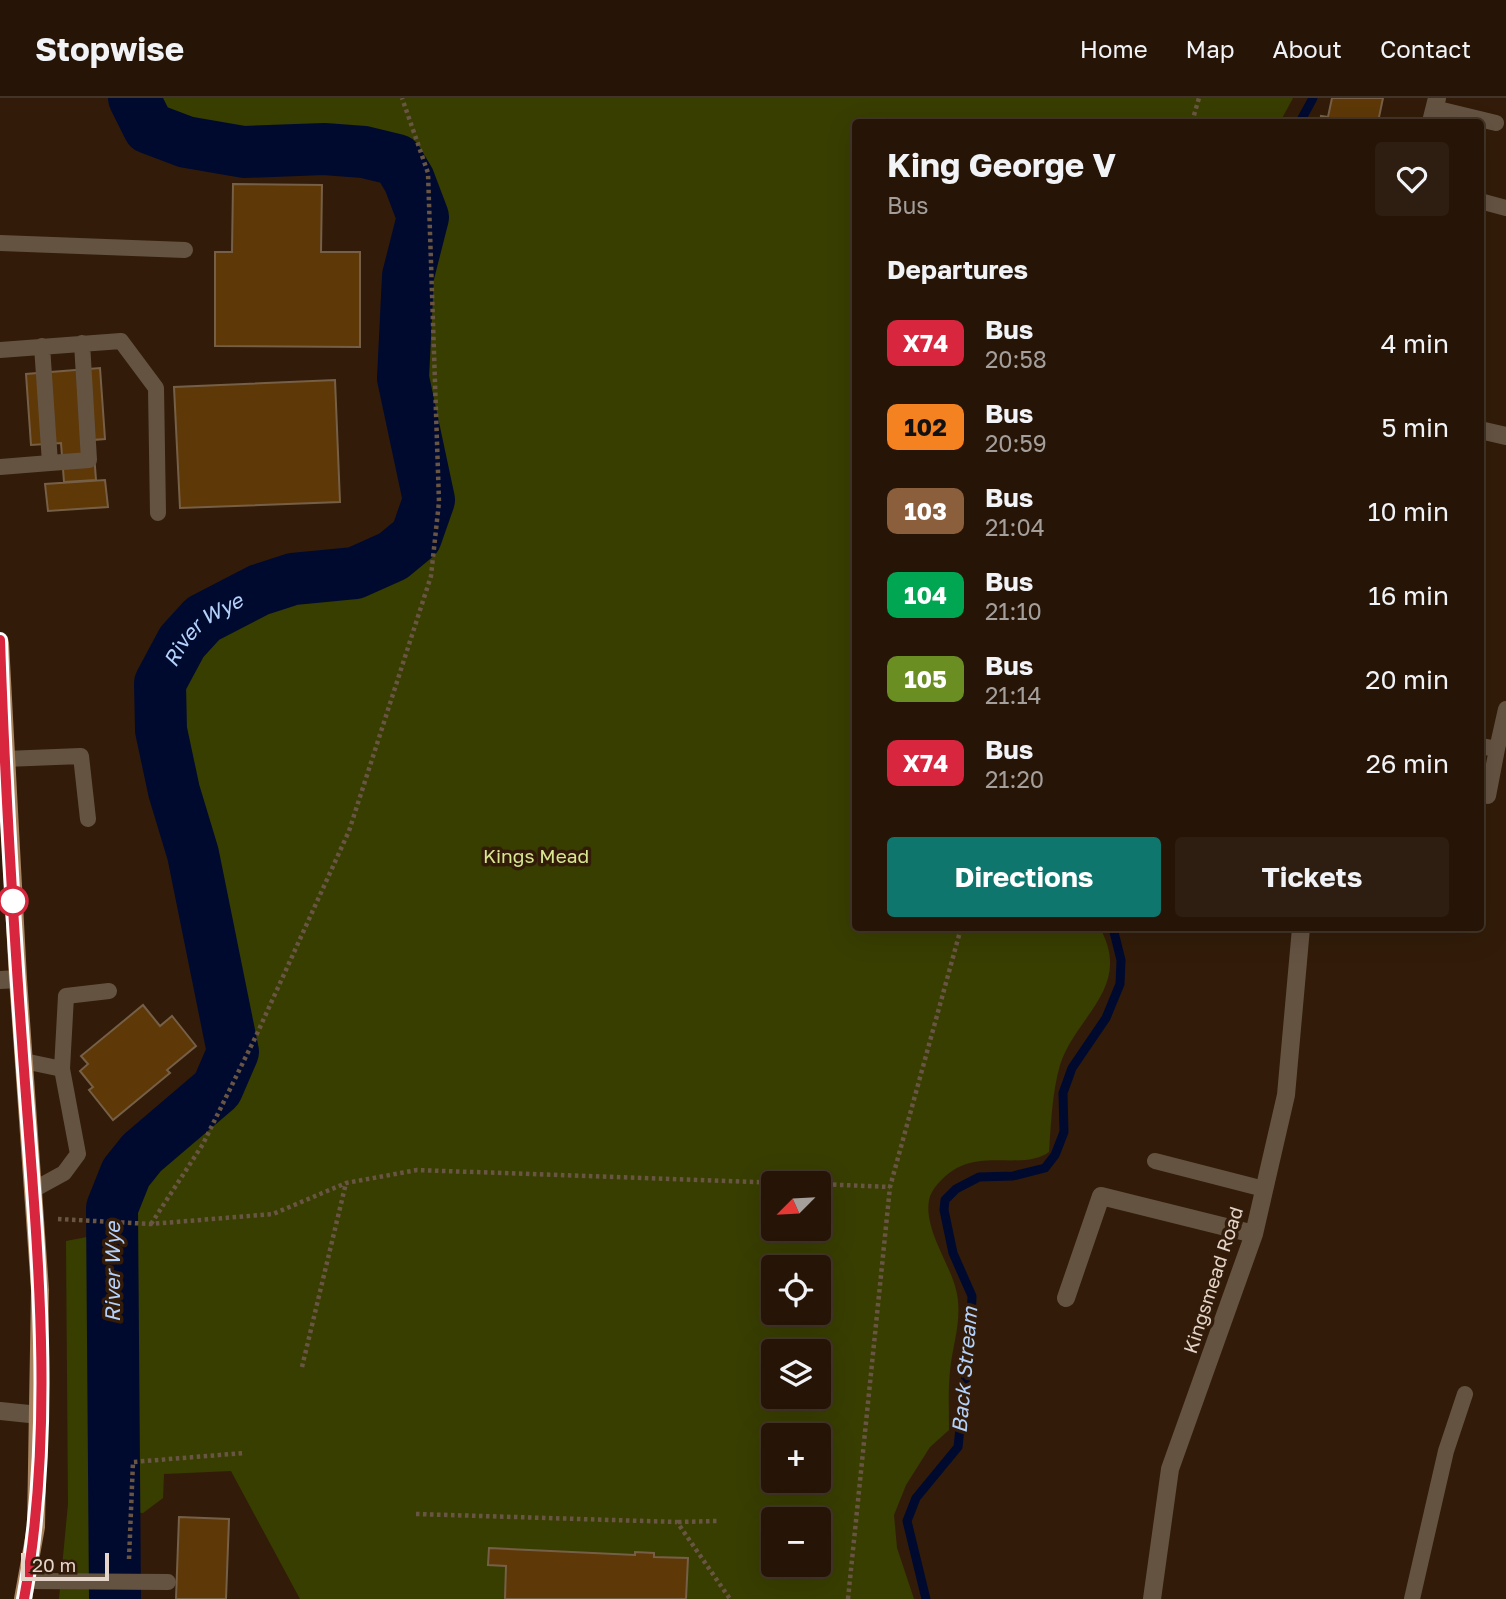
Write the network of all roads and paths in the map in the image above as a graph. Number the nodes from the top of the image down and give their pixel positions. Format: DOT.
graph roads {
  1 [pos="402,98"];
  2 [pos="1199,98"];
  3 [pos="1434,109"];
  4 [pos="1193,119"];
  5 [pos="1478,119"];
  6 [pos="1484,120"];
  7 [pos="1496,123"];
  8 [pos="1484,202"];
  9 [pos="1506,208"];
  10 [pos="0,243"];
  11 [pos="185,250"];
  12 [pos="82,343"];
  13 [pos="42,346"];
  14 [pos="0,350"];
  15 [pos="1484,431"];
  16 [pos="1506,436"];
  17 [pos="50,463"];
  18 [pos="0,467"];
  19 [pos="158,513"];
  20 [pos="0,643"];
  21 [pos="1506,709"];
  22 [pos="1484,747"];
  23 [pos="1497,749"];
  24 [pos="5,759"];
  25 [pos="1488,796"];
  26 [pos="88,819"];
  27 [pos="960,931"];
  28 [pos="1301,931"];
  29 [pos="9,979"];
  30 [pos="109,991"];
  31 [pos="24,1061"];
  32 [pos="62,1069"];
  33 [pos="1155,1161"];
  34 [pos="761,1182"];
  35 [pos="346,1183"];
  36 [pos="831,1185"];
  37 [pos="890,1187"];
  38 [pos="1264,1189"];
  39 [pos="33,1190"];
  40 [pos="79,1220"];
  41 [pos="151,1224"];
  42 [pos="1254,1234"];
  43 [pos="1066,1298"];
  44 [pos="302,1367"];
  45 [pos="1465,1394"];
  46 [pos="0,1411"];
  47 [pos="39,1415"];
  48 [pos="244,1453"];
  49 [pos="415,1514"];
  50 [pos="717,1521"];
  51 [pos="677,1522"];
  52 [pos="128,1581"];
  53 [pos="168,1582"];
  54 [pos="25,1590"];
  55 [pos="730,1599"];
  56 [pos="848,1599"];
  57 [pos="1152,1599"];
  58 [pos="1412,1599"];
  1 -- 41 [label="path"];
  2 -- 4 [label="path"];
  3 -- 5 [label="lane"];
  6 -- 7 [label="lane"];
  8 -- 9 [label="lane"];
  10 -- 11 [label="lane"];
  12 -- 13 [label="lane"];
  12 -- 17 [label="lane"];
  12 -- 19 [label="lane"];
  13 -- 14 [label="lane"];
  13 -- 17 [label="lane"];
  15 -- 16 [label="street"];
  17 -- 18 [label="lane"];
  20 -- 24 [label="main road"];
  21 -- 23 [label="lane"];
  22 -- 23 [label="lane"];
  23 -- 25 [label="lane"];
  24 -- 26 [label="lane"];
  24 -- 29 [label="main road"];
  27 -- 37 [label="path"];
  28 -- 38 [label="street, Kingsmead Road"];
  29 -- 31 [label="main road"];
  30 -- 32 [label="lane"];
  31 -- 32 [label="lane"];
  31 -- 39 [label="main road"];
  32 -- 39 [label="lane"];
  33 -- 38 [label="lane"];
  34 -- 35 [label="path"];
  35 -- 41 [label="path"];
  35 -- 44 [label="path"];
  36 -- 37 [label="path"];
  37 -- 56 [label="path"];
  38 -- 42 [label="street, Kingsmead Road"];
  39 -- 47 [label="main road"];
  40 -- 41 [label="path"];
  42 -- 43 [label="street"];
  42 -- 57 [label="street, Kingsmead Road"];
  45 -- 58 [label="lane"];
  46 -- 47 [label="street"];
  47 -- 54 [label="main road"];
  48 -- 52 [label="path"];
  49 -- 51 [label="path"];
  50 -- 51 [label="path"];
  51 -- 55 [label="path"];
  52 -- 53 [label="lane"];
  52 -- 54 [label="lane"];
}
